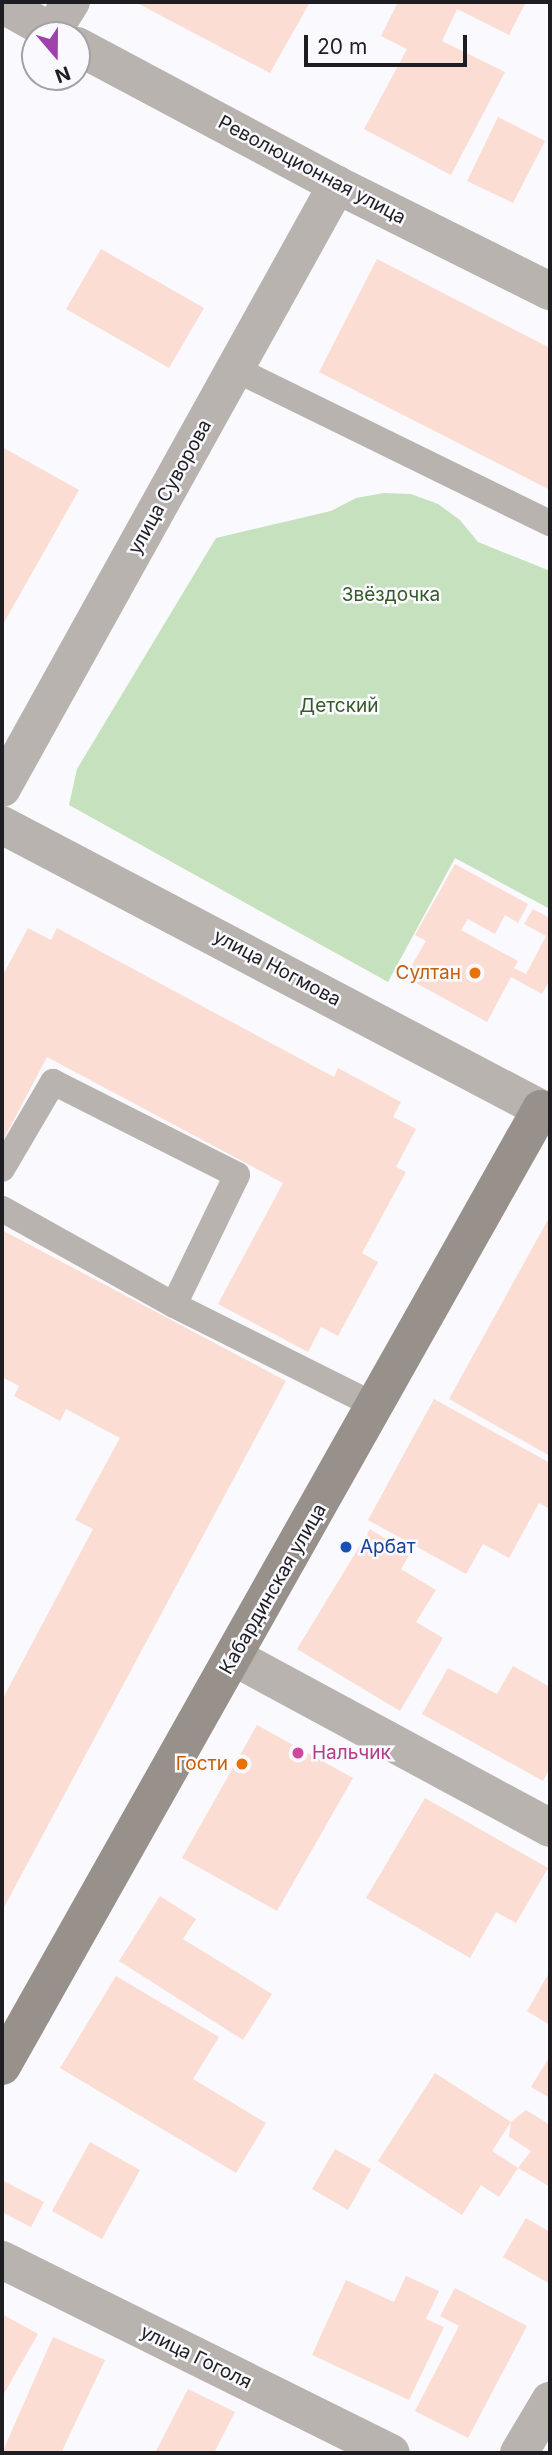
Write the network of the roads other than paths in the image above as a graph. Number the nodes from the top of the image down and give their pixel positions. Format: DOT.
graph roads {
  1 [pos="2,4"];
  2 [pos="44,21"];
  3 [pos="91,44"];
  4 [pos="337,185"];
  5 [pos="550,291"];
  6 [pos="235,369"];
  7 [pos="550,523"];
  8 [pos="2,788"];
  9 [pos="2,825"];
  10 [pos="546,1111"];
  11 [pos="2,1169"];
  12 [pos="2,1209"];
  13 [pos="174,1305"];
  14 [pos="376,1406"];
  15 [pos="234,1657"];
  16 [pos="550,1828"];
  17 [pos="2,2066"];
  18 [pos="2,2260"];
  19 [pos="550,2400"];
  20 [pos="391,2453"];
  21 [pos="519,2453"];
  1 -- 2 [label="street, Революционная улица"];
  3 -- 4 [label="street, Революционная улица"];
  4 -- 5 [label="street, Революционная улица"];
  4 -- 6 [label="street, улица Суворова"];
  6 -- 7 [label="lane"];
  6 -- 8 [label="street, улица Суворова"];
  9 -- 10 [label="street, улица Ногмова"];
  10 -- 14 [label="street, Кабардинская улица"];
  11 -- 13 [label="lane"];
  12 -- 13 [label="lane"];
  13 -- 14 [label="lane"];
  14 -- 15 [label="street, Кабардинская улица"];
  15 -- 16 [label="street"];
  15 -- 17 [label="street, Кабардинская улица"];
  18 -- 20 [label="street, улица Гоголя"];
  19 -- 21 [label="street"];
}
